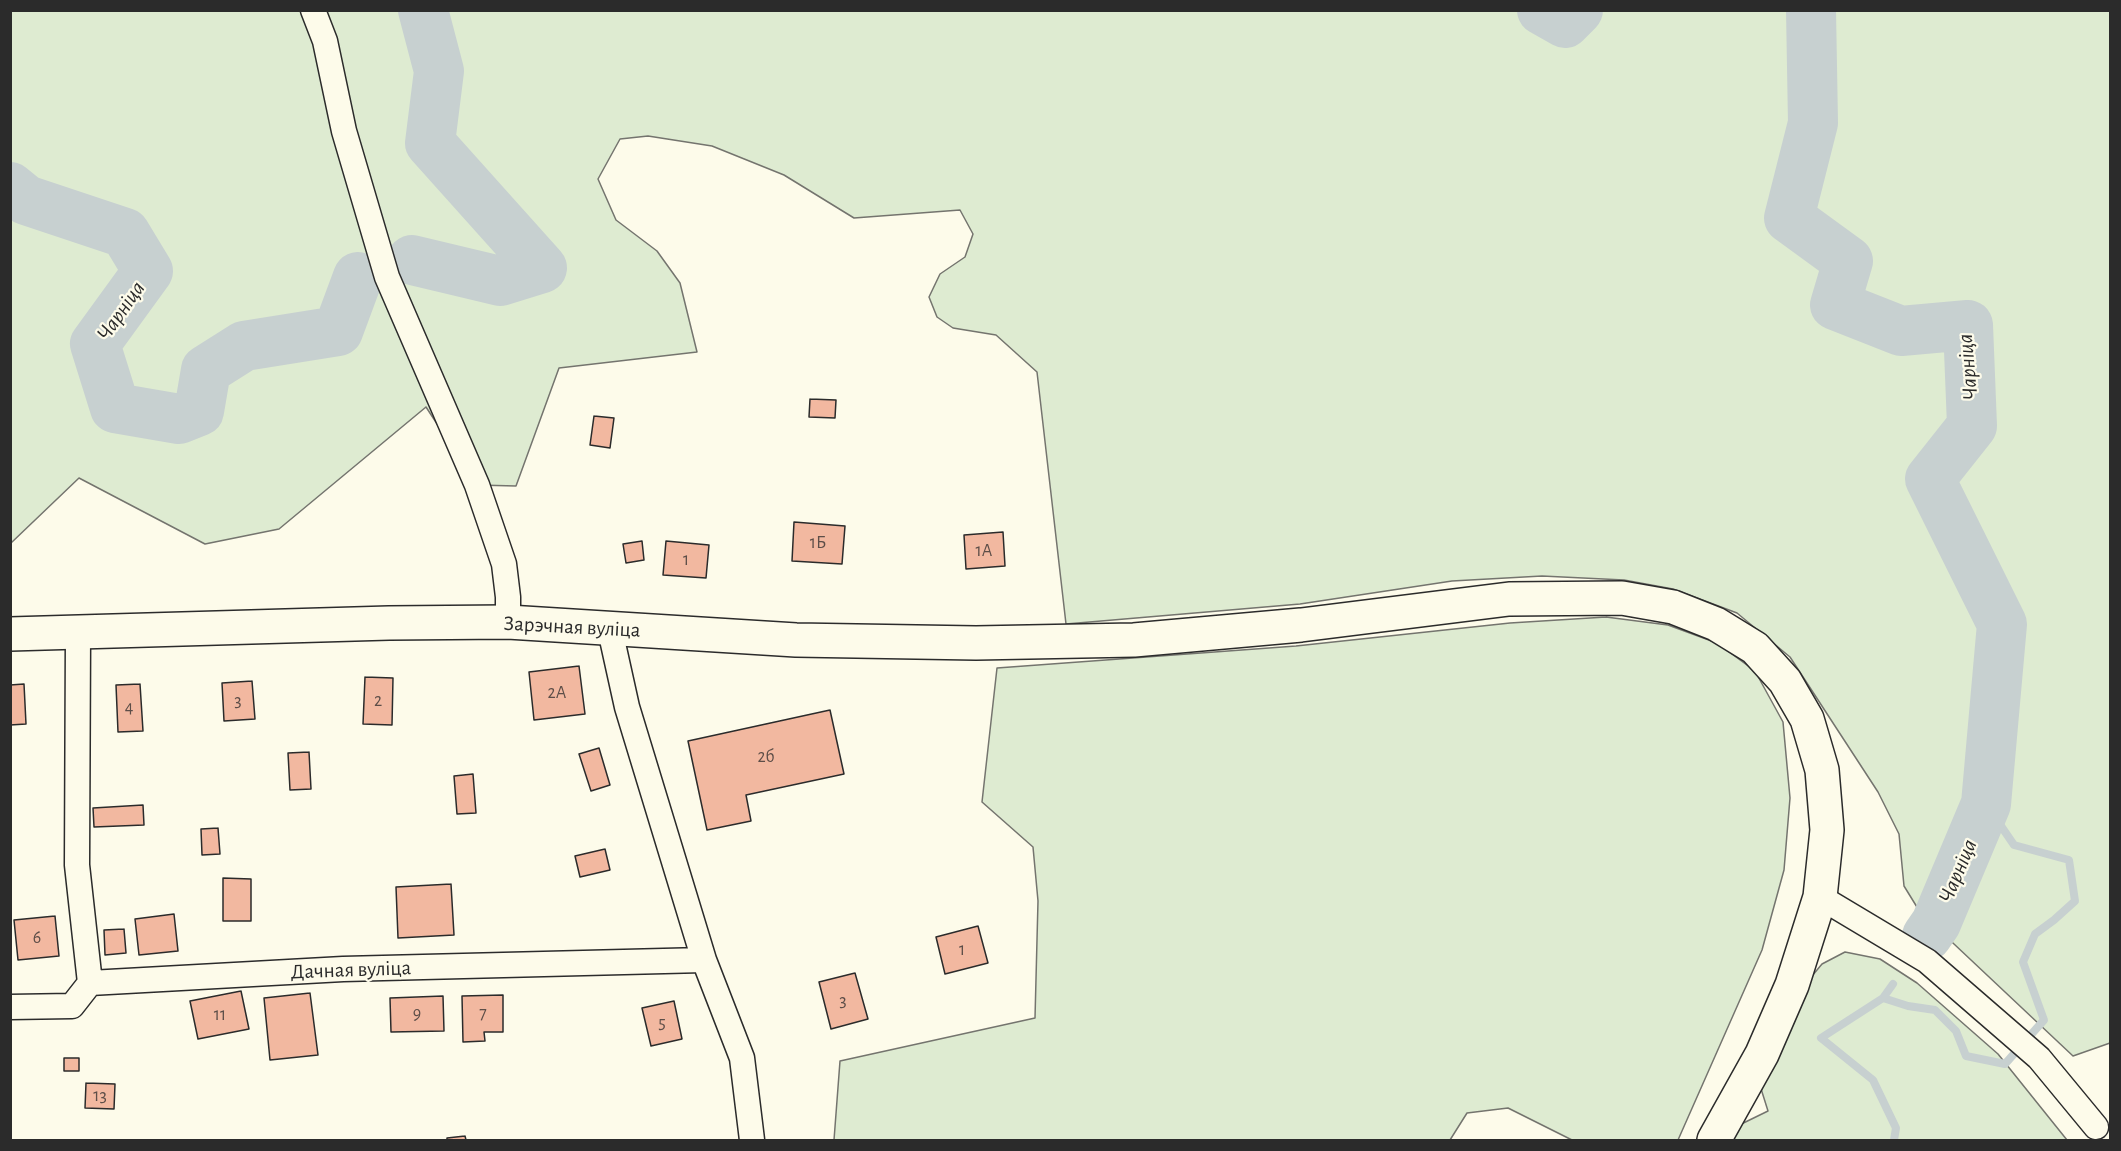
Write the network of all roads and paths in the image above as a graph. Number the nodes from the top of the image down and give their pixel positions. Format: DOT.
graph roads {
  1 [pos="313,10"];
  2 [pos="508,622"];
  3 [pos="610,630"];
  4 [pos="78,633"];
  5 [pos="10,634"];
  6 [pos="1820,897"];
  7 [pos="704,960"];
  8 [pos="90,982"];
  9 [pos="10,1007"];
  10 [pos="2096,1127"];
  11 [pos="752,1140"];
  12 [pos="1714,1140"];
  1 -- 2 [label="street"];
  2 -- 3 [label="street, Зарэчная вуліца"];
  2 -- 4 [label="street, Зарэчная вуліца"];
  3 -- 6 [label="street, Зарэчная вуліца"];
  3 -- 7 [label="street"];
  4 -- 5 [label="street, Зарэчная вуліца"];
  4 -- 8 [label="street"];
  6 -- 10 [label="street"];
  6 -- 12 [label="street, Зарэчная вуліца"];
  7 -- 8 [label="street, Дачная вуліца"];
  7 -- 11 [label="street"];
  8 -- 9 [label="street"];
}
